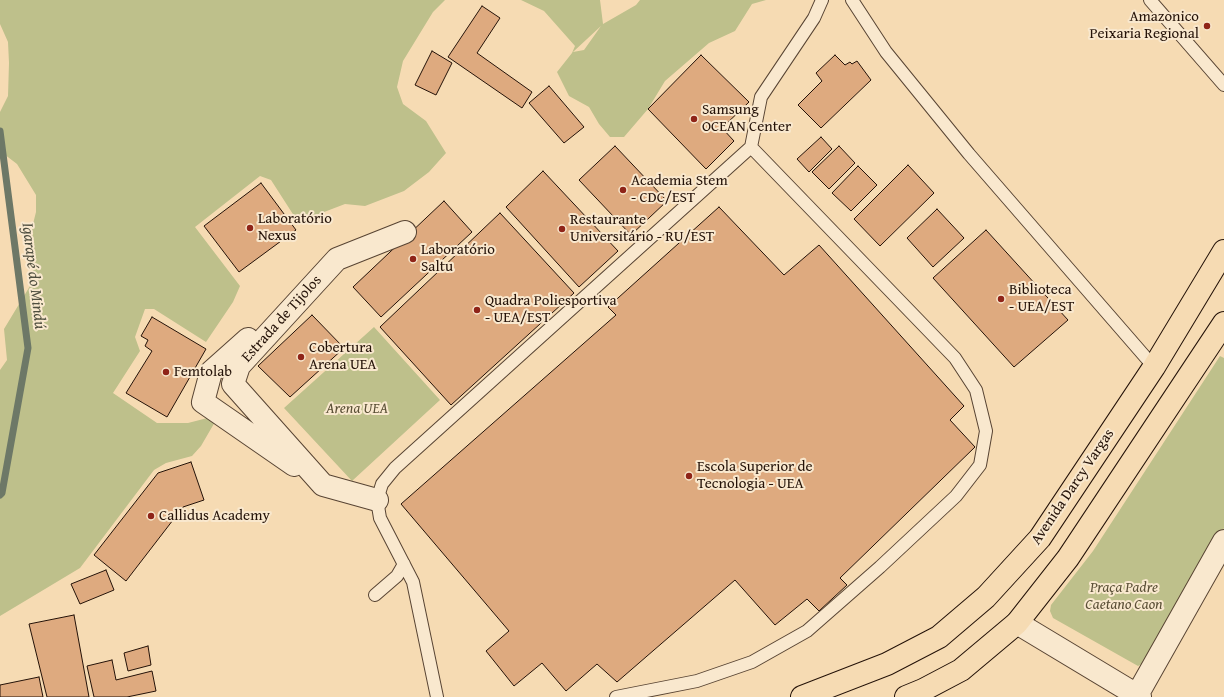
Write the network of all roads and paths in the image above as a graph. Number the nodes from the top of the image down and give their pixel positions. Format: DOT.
graph roads {
  1 [pos="822,0"];
  2 [pos="852,0"];
  3 [pos="1150,0"];
  4 [pos="1224,85"];
  5 [pos="751,147"];
  6 [pos="405,232"];
  7 [pos="1224,251"];
  8 [pos="337,259"];
  9 [pos="1222,331"];
  10 [pos="1154,367"];
  11 [pos="323,485"];
  12 [pos="377,500"];
  13 [pos="1224,541"];
  14 [pos="404,564"];
  15 [pos="374,595"];
  16 [pos="1017,623"];
  17 [pos="1138,696"];
  18 [pos="437,697"];
  19 [pos="616,697"];
  20 [pos="802,697"];
  21 [pos="906,697"];
  1 -- 5 [label="lane"];
  2 -- 10 [label="lane"];
  3 -- 4 [label="lane"];
  5 -- 12 [label="lane"];
  5 -- 19 [label="lane"];
  6 -- 8 [label="street, Estrada de Tijolos"];
  7 -- 10 [label="main road, Avenida Darcy Vargas"];
  8 -- 11 [label="street, Estrada de Tijolos"];
  8 -- 11 [label="street"];
  9 -- 16 [label="main road"];
  10 -- 20 [label="main road, Avenida Darcy Vargas"];
  11 -- 12 [label="street"];
  12 -- 14 [label="lane"];
  13 -- 17 [label="street"];
  14 -- 15 [label="lane"];
  14 -- 18 [label="lane"];
  16 -- 17 [label="street"];
  16 -- 21 [label="main road"];
}
